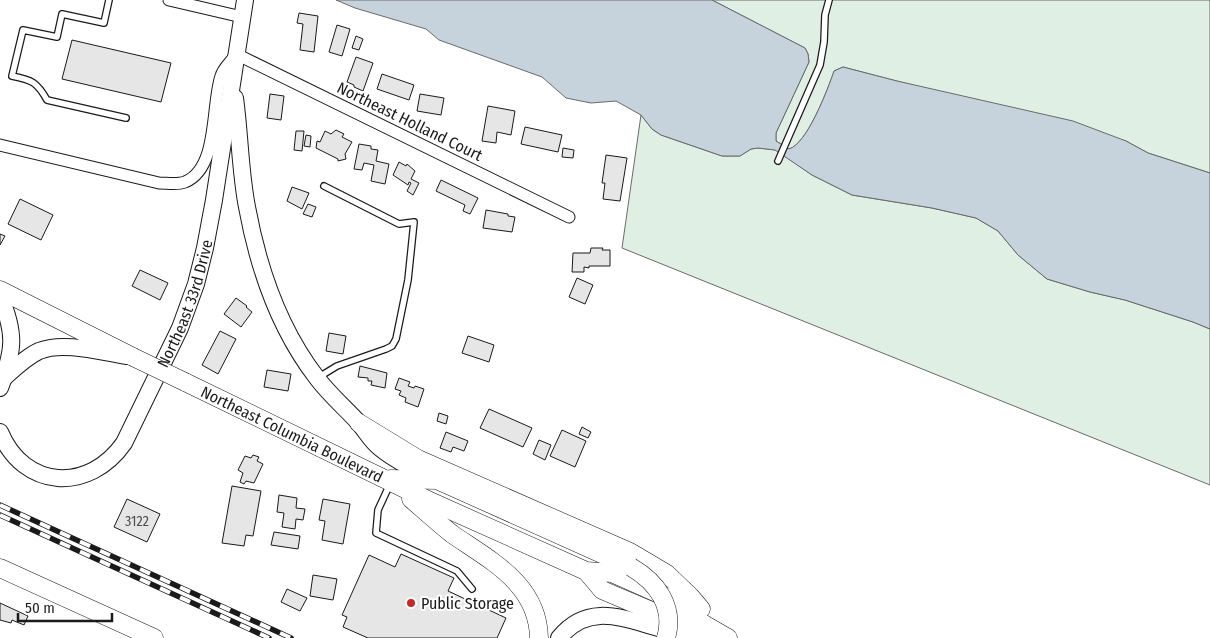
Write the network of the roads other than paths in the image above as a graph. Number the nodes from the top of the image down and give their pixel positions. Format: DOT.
graph roads {
  1 [pos="109,0"];
  2 [pos="169,0"];
  3 [pos="245,0"];
  4 [pos="829,0"];
  5 [pos="242,17"];
  6 [pos="236,54"];
  7 [pos="232,81"];
  8 [pos="126,118"];
  9 [pos="0,145"];
  10 [pos="778,161"];
  11 [pos="324,186"];
  12 [pos="569,218"];
  13 [pos="0,290"];
  14 [pos="0,296"];
  15 [pos="134,357"];
  16 [pos="317,378"];
  17 [pos="2,383"];
  18 [pos="359,423"];
  19 [pos="0,432"];
  20 [pos="436,480"];
  21 [pos="388,481"];
  22 [pos="0,568"];
  23 [pos="472,589"];
  24 [pos="538,630"];
  25 [pos="562,634"];
  26 [pos="725,636"];
  27 [pos="152,638"];
  28 [pos="666,638"];
  1 -- 8 [label="lane"];
  2 -- 5 [label="street"];
  3 -- 5 [label="main road, Northeast 33rd Drive"];
  4 -- 10 [label="lane"];
  5 -- 6 [label="main road, Northeast 33rd Drive"];
  6 -- 7 [label="main road, Northeast 33rd Drive"];
  6 -- 9 [label="street"];
  6 -- 12 [label="street, Northeast Holland Court"];
  7 -- 16 [label="main road"];
  7 -- 19 [label="main road, Northeast 33rd Drive"];
  11 -- 16 [label="lane"];
  13 -- 15 [label="main road, Northeast Columbia Boulevard"];
  14 -- 17 [label="main road, Northeast 33rd Drive"];
  15 -- 17 [label="main road, Northeast 33rd Drive"];
  15 -- 21 [label="main road, Northeast Columbia Boulevard, bridge"];
  16 -- 18 [label="main road"];
  18 -- 20 [label="main road"];
  18 -- 26 [label="main road"];
  20 -- 21 [label="main road"];
  20 -- 28 [label="main road, bridge"];
  21 -- 23 [label="lane"];
  21 -- 24 [label="main road"];
  21 -- 26 [label="main road, Northeast Columbia Boulevard"];
  22 -- 27 [label="main road"];
  25 -- 26 [label="main road"];
}
